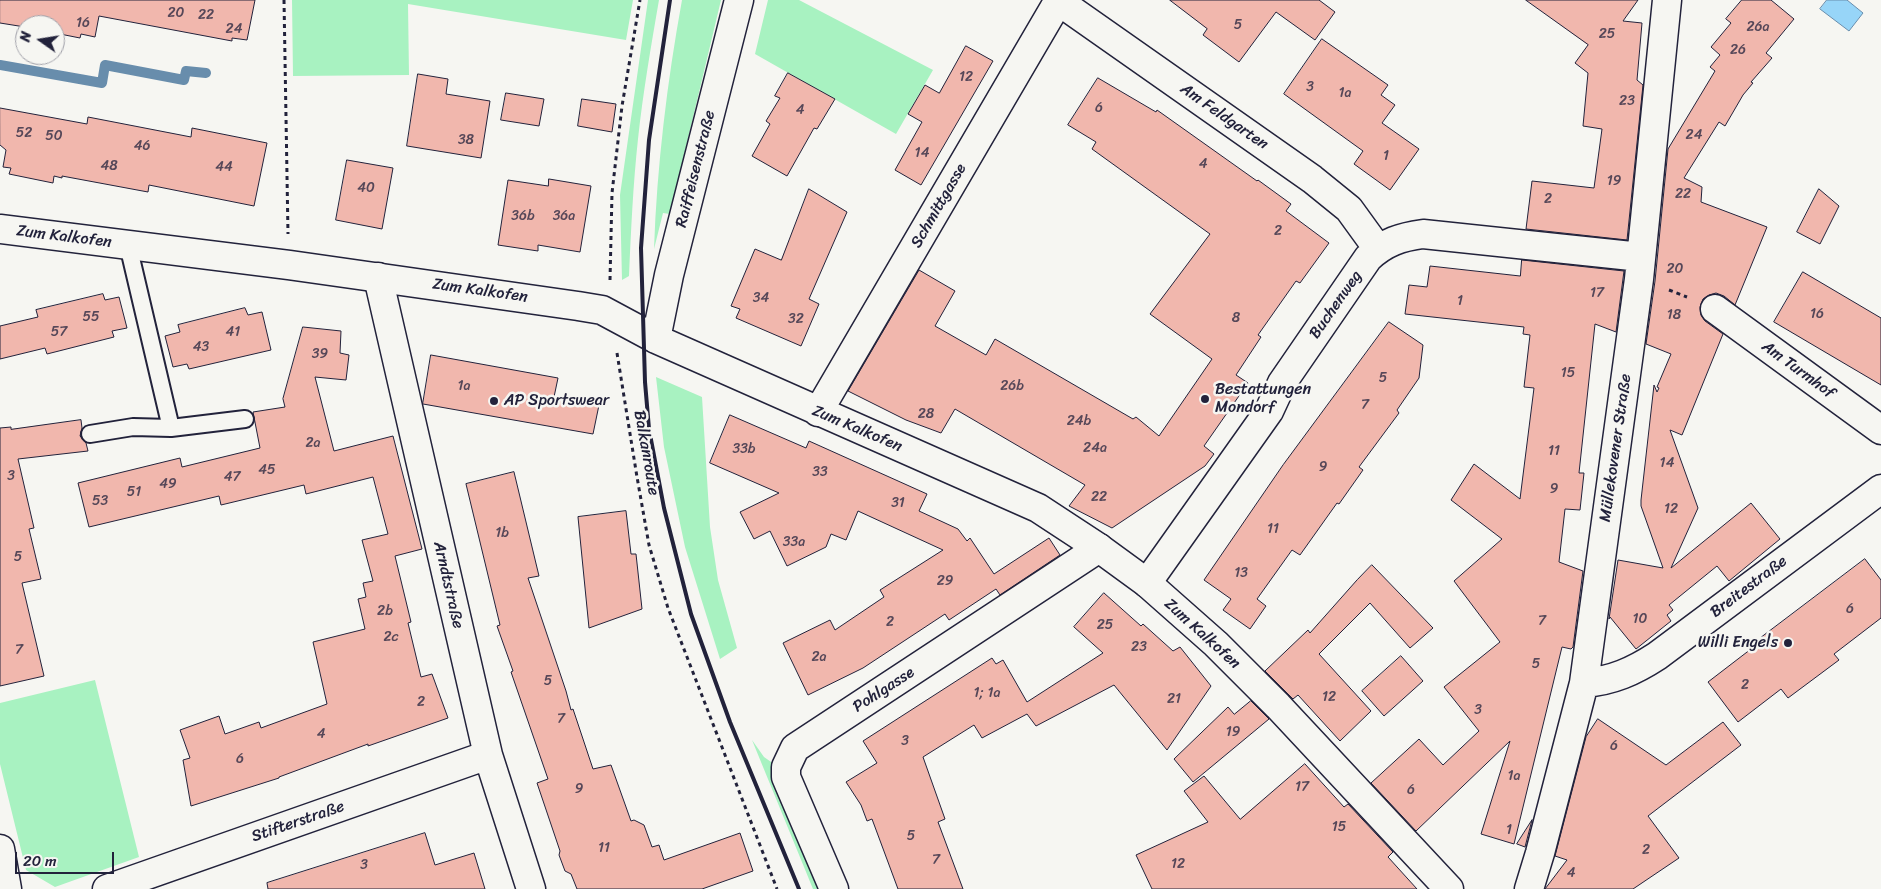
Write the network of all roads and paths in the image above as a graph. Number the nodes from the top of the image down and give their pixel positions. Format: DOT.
graph roads {
  1 [pos="284,0"];
  2 [pos="640,0"];
  3 [pos="739,0"];
  4 [pos="1058,0"];
  5 [pos="1667,0"];
  6 [pos="0,229"];
  7 [pos="128,245"];
  8 [pos="1378,249"];
  9 [pos="289,265"];
  10 [pos="1640,268"];
  11 [pos="378,277"];
  12 [pos="1715,309"];
  13 [pos="611,315"];
  14 [pos="656,339"];
  15 [pos="818,412"];
  16 [pos="245,419"];
  17 [pos="171,428"];
  18 [pos="1881,430"];
  19 [pos="90,434"];
  20 [pos="1881,489"];
  21 [pos="1100,548"];
  22 [pos="1147,583"];
  23 [pos="1584,683"];
  24 [pos="488,755"];
  25 [pos="0,849"];
  26 [pos="7,889"];
  27 [pos="107,889"];
  28 [pos="531,889"];
  29 [pos="777,889"];
  30 [pos="834,889"];
  31 [pos="1449,889"];
  32 [pos="1529,889"];
  1 -- 9 [label="path"];
  2 -- 13 [label="path, Balkanroute"];
  3 -- 14 [label="street, Raiffeisenstraße"];
  4 -- 8 [label="street, Am Feldgarten"];
  4 -- 15 [label="street, Schmittgasse"];
  5 -- 10 [label="street, Müllekovener Straße"];
  6 -- 7 [label="street, Zum Kalkofen"];
  7 -- 9 [label="street, Zum Kalkofen"];
  7 -- 17 [label="lane, Zum Kalkofen"];
  8 -- 10 [label="street, Buchenweg"];
  8 -- 22 [label="street, Buchenweg"];
  9 -- 11 [label="street, Zum Kalkofen"];
  10 -- 12 [label="path"];
  10 -- 23 [label="street, Müllekovener Straße"];
  11 -- 13 [label="street, Zum Kalkofen"];
  11 -- 24 [label="street, Arndtstraße"];
  12 -- 18 [label="street, Am Turmhof"];
  13 -- 14 [label="street, Zum Kalkofen"];
  13 -- 29 [label="path, Balkanroute"];
  14 -- 15 [label="street, Zum Kalkofen"];
  15 -- 21 [label="street, Zum Kalkofen"];
  16 -- 17 [label="lane"];
  17 -- 19 [label="lane"];
  20 -- 23 [label="street, Breitestraße"];
  21 -- 22 [label="street, Zum Kalkofen"];
  21 -- 30 [label="street, Pohlgasse"];
  22 -- 31 [label="street, Zum Kalkofen"];
  23 -- 32 [label="street, Müllekovener Straße"];
  24 -- 27 [label="street, Stifterstraße"];
  24 -- 28 [label="street, Arndtstraße"];
  25 -- 26 [label="street"];
}
